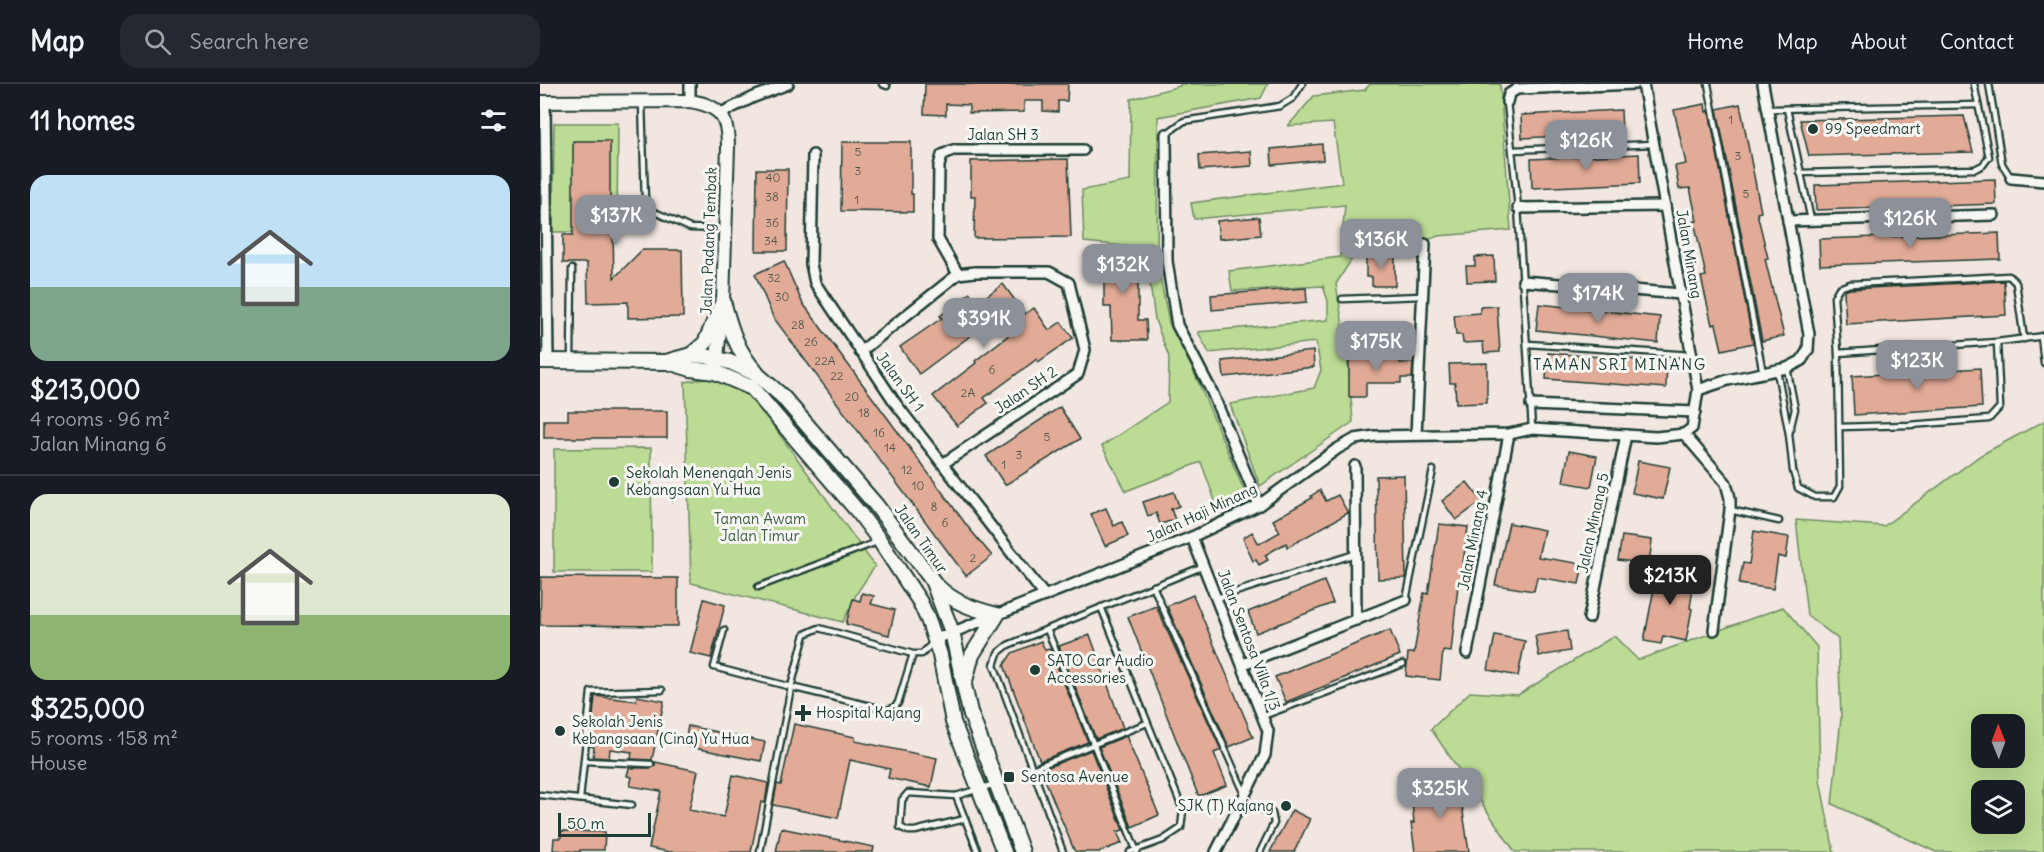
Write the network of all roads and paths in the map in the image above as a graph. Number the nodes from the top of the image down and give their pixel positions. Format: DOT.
graph roads {
  1 [pos="690,84"];
  2 [pos="788,84"];
  3 [pos="1302,84"];
  4 [pos="1635,84"];
  5 [pos="1643,84"];
  6 [pos="1708,84"];
  7 [pos="1763,84"];
  8 [pos="1974,84"];
  9 [pos="1989,84"];
  10 [pos="690,101"];
  11 [pos="542,102"];
  12 [pos="642,102"];
  13 [pos="1507,102"];
  14 [pos="1978,105"];
  15 [pos="1787,108"];
  16 [pos="1767,110"];
  17 [pos="721,113"];
  18 [pos="1166,134"];
  19 [pos="1654,144"];
  20 [pos="1083,150"];
  21 [pos="1512,150"];
  22 [pos="813,155"];
  23 [pos="1800,173"];
  24 [pos="2011,178"];
  25 [pos="2044,181"];
  26 [pos="1665,206"];
  27 [pos="1518,208"];
  28 [pos="1994,215"];
  29 [pos="1811,220"];
  30 [pos="1788,221"];
  31 [pos="724,229"];
  32 [pos="1425,244"];
  33 [pos="572,269"];
  34 [pos="958,274"];
  35 [pos="1523,281"];
  36 [pos="1681,294"];
  37 [pos="1422,296"];
  38 [pos="1342,299"];
  39 [pos="723,302"];
  40 [pos="2043,336"];
  41 [pos="2024,339"];
  42 [pos="1997,342"];
  43 [pos="1528,344"];
  44 [pos="860,352"];
  45 [pos="1838,353"];
  46 [pos="1690,355"];
  47 [pos="692,356"];
  48 [pos="544,361"];
  49 [pos="571,361"];
  50 [pos="666,362"];
  51 [pos="2044,363"];
  52 [pos="716,365"];
  53 [pos="1782,369"];
  54 [pos="1763,374"];
  55 [pos="758,375"];
  56 [pos="1698,390"];
  57 [pos="1531,405"];
  58 [pos="1695,412"];
  59 [pos="1840,427"];
  60 [pos="1532,429"];
  61 [pos="1688,431"];
  62 [pos="1509,434"];
  63 [pos="1789,434"];
  64 [pos="1416,435"];
  65 [pos="1626,435"];
  66 [pos="944,463"];
  67 [pos="1356,466"];
  68 [pos="1433,470"];
  69 [pos="1259,505"];
  70 [pos="1730,510"];
  71 [pos="1779,521"];
  72 [pos="1192,537"];
  73 [pos="880,541"];
  74 [pos="1356,553"];
  75 [pos="1204,566"];
  76 [pos="932,580"];
  77 [pos="1153,586"];
  78 [pos="758,587"];
  79 [pos="1045,596"];
  80 [pos="1217,598"];
  81 [pos="1406,600"];
  82 [pos="1101,607"];
  83 [pos="998,615"];
  84 [pos="1589,618"];
  85 [pos="1356,620"];
  86 [pos="1047,629"];
  87 [pos="724,630"];
  88 [pos="1714,630"];
  89 [pos="952,632"];
  90 [pos="936,639"];
  91 [pos="1467,653"];
  92 [pos="913,654"];
  93 [pos="1243,664"];
  94 [pos="1403,664"];
  95 [pos="964,686"];
  96 [pos="791,687"];
  97 [pos="662,690"];
  98 [pos="1263,716"];
  99 [pos="1147,723"];
  100 [pos="1094,744"];
  101 [pos="584,761"];
  102 [pos="651,764"];
  103 [pos="1032,769"];
  104 [pos="997,783"];
  105 [pos="980,789"];
  106 [pos="540,795"];
  107 [pos="956,796"];
  108 [pos="580,799"];
  109 [pos="1243,799"];
  110 [pos="632,805"];
  111 [pos="964,819"];
  112 [pos="1136,851"];
  113 [pos="760,852"];
  114 [pos="978,852"];
  115 [pos="1004,852"];
  116 [pos="1022,852"];
  117 [pos="1063,852"];
  118 [pos="1130,852"];
  119 [pos="1216,852"];
  120 [pos="1260,852"];
  1 -- 10 [label="street"];
  2 -- 17 [label="street"];
  3 -- 18 [label="lane"];
  4 -- 13 [label="street"];
  5 -- 19 [label="street, Jalan Minang"];
  6 -- 54 [label="lane"];
  7 -- 16 [label="street"];
  8 -- 14 [label="lane"];
  9 -- 24 [label="lane"];
  10 -- 12 [label="street"];
  10 -- 17 [label="street"];
  11 -- 12 [label="street"];
  11 -- 48 [label="street"];
  12 -- 31 [label="lane"];
  13 -- 21 [label="lane"];
  14 -- 15 [label="lane"];
  14 -- 23 [label="lane"];
  15 -- 16 [label="lane"];
  15 -- 23 [label="lane"];
  16 -- 30 [label="street"];
  17 -- 31 [label="street, Jalan Padang Tembak"];
  18 -- 69 [label="street"];
  19 -- 21 [label="lane"];
  19 -- 26 [label="street, Jalan Minang"];
  20 -- 34 [label="street, Jalan SH 3"];
  21 -- 27 [label="lane"];
  22 -- 44 [label="street, Jalan SH 1"];
  23 -- 29 [label="lane"];
  24 -- 25 [label="street"];
  26 -- 27 [label="street"];
  26 -- 36 [label="street, Jalan Minang"];
  27 -- 35 [label="lane"];
  28 -- 29 [label="street"];
  29 -- 30 [label="street"];
  30 -- 53 [label="street"];
  31 -- 39 [label="street, Jalan Padang Tembak"];
  32 -- 37 [label="street"];
  33 -- 49 [label="lane"];
  34 -- 44 [label="street"];
  34 -- 66 [label="street, Jalan SH 2"];
  35 -- 36 [label="street"];
  35 -- 43 [label="lane"];
  36 -- 46 [label="street, Jalan Minang"];
  37 -- 38 [label="lane"];
  37 -- 64 [label="street"];
  39 -- 47 [label="main road"];
  39 -- 52 [label="street, Jalan Padang Tembak"];
  39 -- 55 [label="main road"];
  40 -- 41 [label="lane"];
  40 -- 51 [label="lane"];
  41 -- 42 [label="lane"];
  41 -- 45 [label="lane"];
  42 -- 45 [label="lane"];
  42 -- 59 [label="lane"];
  43 -- 46 [label="lane"];
  43 -- 57 [label="lane"];
  44 -- 66 [label="street, Jalan SH 1"];
  45 -- 59 [label="lane"];
  46 -- 56 [label="street, Jalan Minang"];
  47 -- 50 [label="main road, Jalan Timur"];
  47 -- 52 [label="main road, Jalan Timur"];
  48 -- 49 [label="main road, Jalan Timur"];
  49 -- 50 [label="main road, Jalan Timur"];
  50 -- 52 [label="main road, Jalan Timur"];
  52 -- 55 [label="main road, Jalan Timur"];
  52 -- 73 [label="main road, Jalan Timur"];
  53 -- 54 [label="street"];
  53 -- 63 [label="lane"];
  53 -- 63 [label="lane"];
  54 -- 56 [label="street"];
  55 -- 76 [label="main road, Jalan Timur"];
  56 -- 58 [label="street, Jalan Minang"];
  57 -- 58 [label="street"];
  57 -- 60 [label="lane"];
  58 -- 61 [label="street, Jalan Minang"];
  59 -- 63 [label="lane"];
  60 -- 62 [label="street, Jalan Haji Minang"];
  60 -- 65 [label="street, Jalan Haji Minang"];
  61 -- 65 [label="street, Jalan Haji Minang"];
  61 -- 70 [label="street"];
  62 -- 64 [label="street, Jalan Haji Minang"];
  62 -- 91 [label="street, Jalan Minang 4"];
  64 -- 69 [label="street, Jalan Haji Minang"];
  65 -- 84 [label="street, Jalan Minang 5"];
  66 -- 79 [label="street, Jalan SH 1"];
  67 -- 74 [label="street"];
  68 -- 81 [label="lane"];
  69 -- 72 [label="street, Jalan Haji Minang"];
  70 -- 71 [label="lane"];
  70 -- 88 [label="street"];
  72 -- 75 [label="street, Jalan Sentosa Villa 1/3"];
  72 -- 79 [label="street, Jalan Haji Minang"];
  73 -- 78 [label="lane"];
  73 -- 90 [label="main road, Jalan Timur"];
  74 -- 80 [label="lane"];
  74 -- 85 [label="street"];
  75 -- 77 [label="lane"];
  75 -- 80 [label="street, Jalan Sentosa Villa 1/3"];
  76 -- 83 [label="main road"];
  76 -- 89 [label="main road, Jalan Timur"];
  77 -- 82 [label="lane"];
  77 -- 109 [label="lane"];
  79 -- 83 [label="street, Jalan Haji Minang"];
  80 -- 93 [label="street, Jalan Sentosa Villa 1/3"];
  81 -- 85 [label="street"];
  82 -- 86 [label="lane"];
  82 -- 99 [label="lane"];
  83 -- 89 [label="street, Jalan Haji Minang"];
  83 -- 95 [label="main road"];
  85 -- 93 [label="street"];
  86 -- 100 [label="lane"];
  86 -- 103 [label="lane"];
  87 -- 96 [label="lane"];
  89 -- 90 [label="street, Jalan Haji Minang"];
  89 -- 95 [label="main road, Jalan Timur"];
  90 -- 92 [label="lane"];
  90 -- 105 [label="main road, Jalan Timur"];
  92 -- 96 [label="lane"];
  92 -- 96 [label="lane"];
  93 -- 98 [label="street, Jalan Sentosa Villa 1/3"];
  94 -- 98 [label="lane"];
  95 -- 104 [label="main road, Jalan Timur"];
  96 -- 113 [label="lane"];
  97 -- 101 [label="lane"];
  98 -- 109 [label="street, Jalan Sentosa Villa 1/3"];
  99 -- 100 [label="lane"];
  99 -- 112 [label="lane"];
  100 -- 103 [label="lane"];
  100 -- 112 [label="lane"];
  101 -- 102 [label="lane"];
  101 -- 108 [label="lane"];
  103 -- 117 [label="lane"];
  104 -- 105 [label="lane"];
  104 -- 116 [label="main road, Jalan Timur"];
  105 -- 107 [label="lane"];
  105 -- 115 [label="main road, Jalan Timur"];
  106 -- 108 [label="lane"];
  107 -- 111 [label="lane"];
  107 -- 111 [label="lane"];
  108 -- 110 [label="lane"];
  109 -- 119 [label="street"];
  109 -- 120 [label="lane"];
  111 -- 114 [label="lane"];
  112 -- 118 [label="lane"];
}
